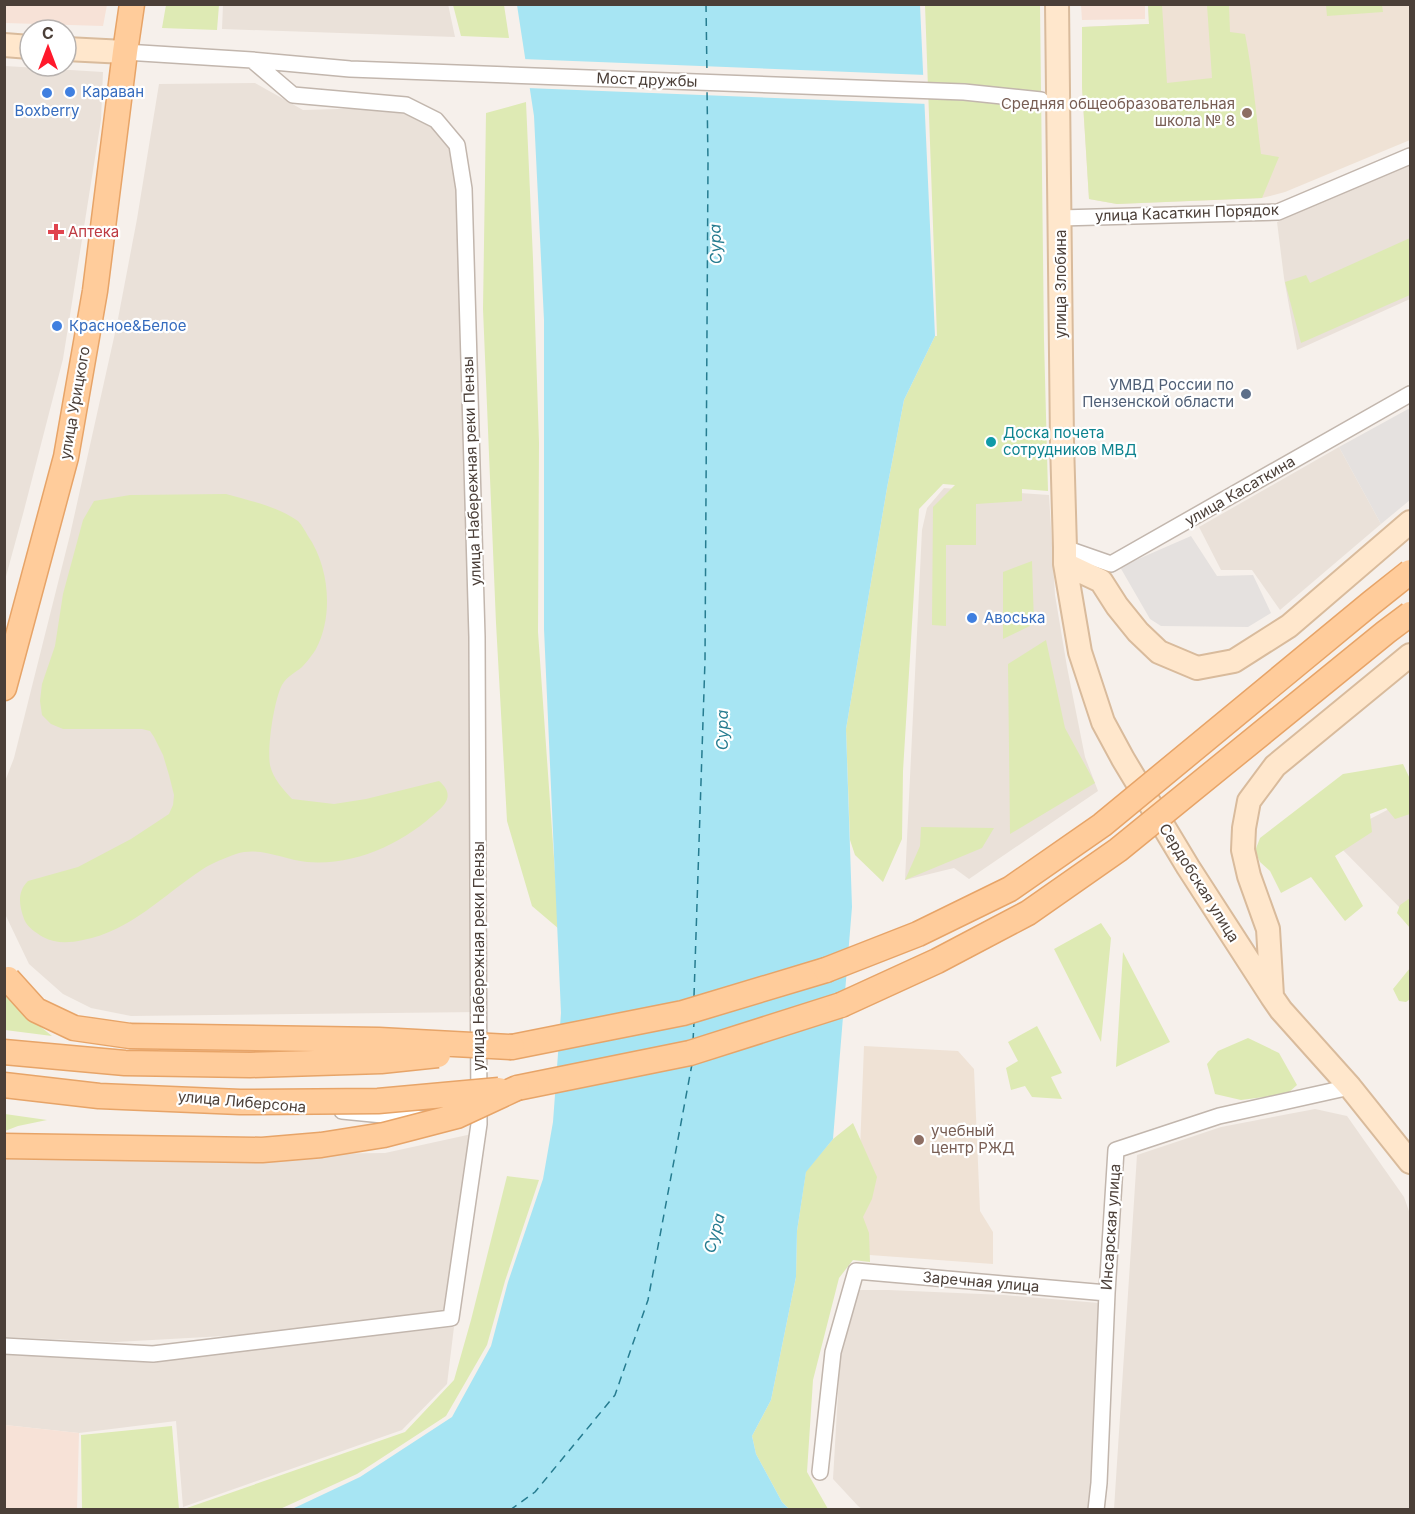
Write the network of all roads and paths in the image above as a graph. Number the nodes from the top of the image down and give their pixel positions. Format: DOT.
graph roads {
  1 [pos="132,4"];
  2 [pos="1057,4"];
  3 [pos="78,50"];
  4 [pos="125,52"];
  5 [pos="252,60"];
  6 [pos="1041,100"];
  7 [pos="1410,156"];
  8 [pos="1060,218"];
  9 [pos="1410,394"];
  10 [pos="1410,522"];
  11 [pos="1065,556"];
  12 [pos="1410,572"];
  13 [pos="1410,614"];
  14 [pos="1410,655"];
  15 [pos="4,688"];
  16 [pos="6,976"];
  17 [pos="1272,998"];
  18 [pos="512,1047"];
  19 [pos="4,1052"];
  20 [pos="4,1079"];
  21 [pos="4,1085"];
  22 [pos="1350,1087"];
  23 [pos="517,1088"];
  24 [pos="479,1124"];
  25 [pos="4,1146"];
  26 [pos="1410,1162"];
  27 [pos="1107,1293"];
  28 [pos="4,1346"];
  29 [pos="820,1472"];
  30 [pos="1096,1509"];
  1 -- 4 [label="main road, улица Урицкого"];
  2 -- 8 [label="main road, улица Злобина"];
  3 -- 4 [label="main road"];
  4 -- 5 [label="street, Мост дружбы"];
  4 -- 15 [label="main road, улица Урицкого"];
  5 -- 6 [label="street, Мост дружбы"];
  5 -- 24 [label="street, улица Набережная реки Пензы"];
  7 -- 8 [label="street, улица Касаткин Порядок"];
  8 -- 11 [label="main road, улица Злобина"];
  9 -- 11 [label="street, улица Касаткина"];
  10 -- 11 [label="main road"];
  11 -- 17 [label="main road, Сердобская улица"];
  12 -- 18 [label="main road, bridge"];
  13 -- 23 [label="main road, bridge"];
  14 -- 17 [label="main road"];
  16 -- 18 [label="main road, bridge"];
  17 -- 22 [label="main road, Сердобская улица"];
  18 -- 19 [label="main road, bridge"];
  20 -- 24 [label="street, улица Либерсона"];
  21 -- 23 [label="main road, bridge"];
  22 -- 26 [label="main road, Сердобская улица"];
  22 -- 27 [label="street, Инсарская улица"];
  23 -- 25 [label="main road, bridge"];
  24 -- 28 [label="street, улица Набережная реки Пензы"];
  27 -- 29 [label="street, Заречная улица"];
  27 -- 30 [label="street, Инсарская улица"];
}
